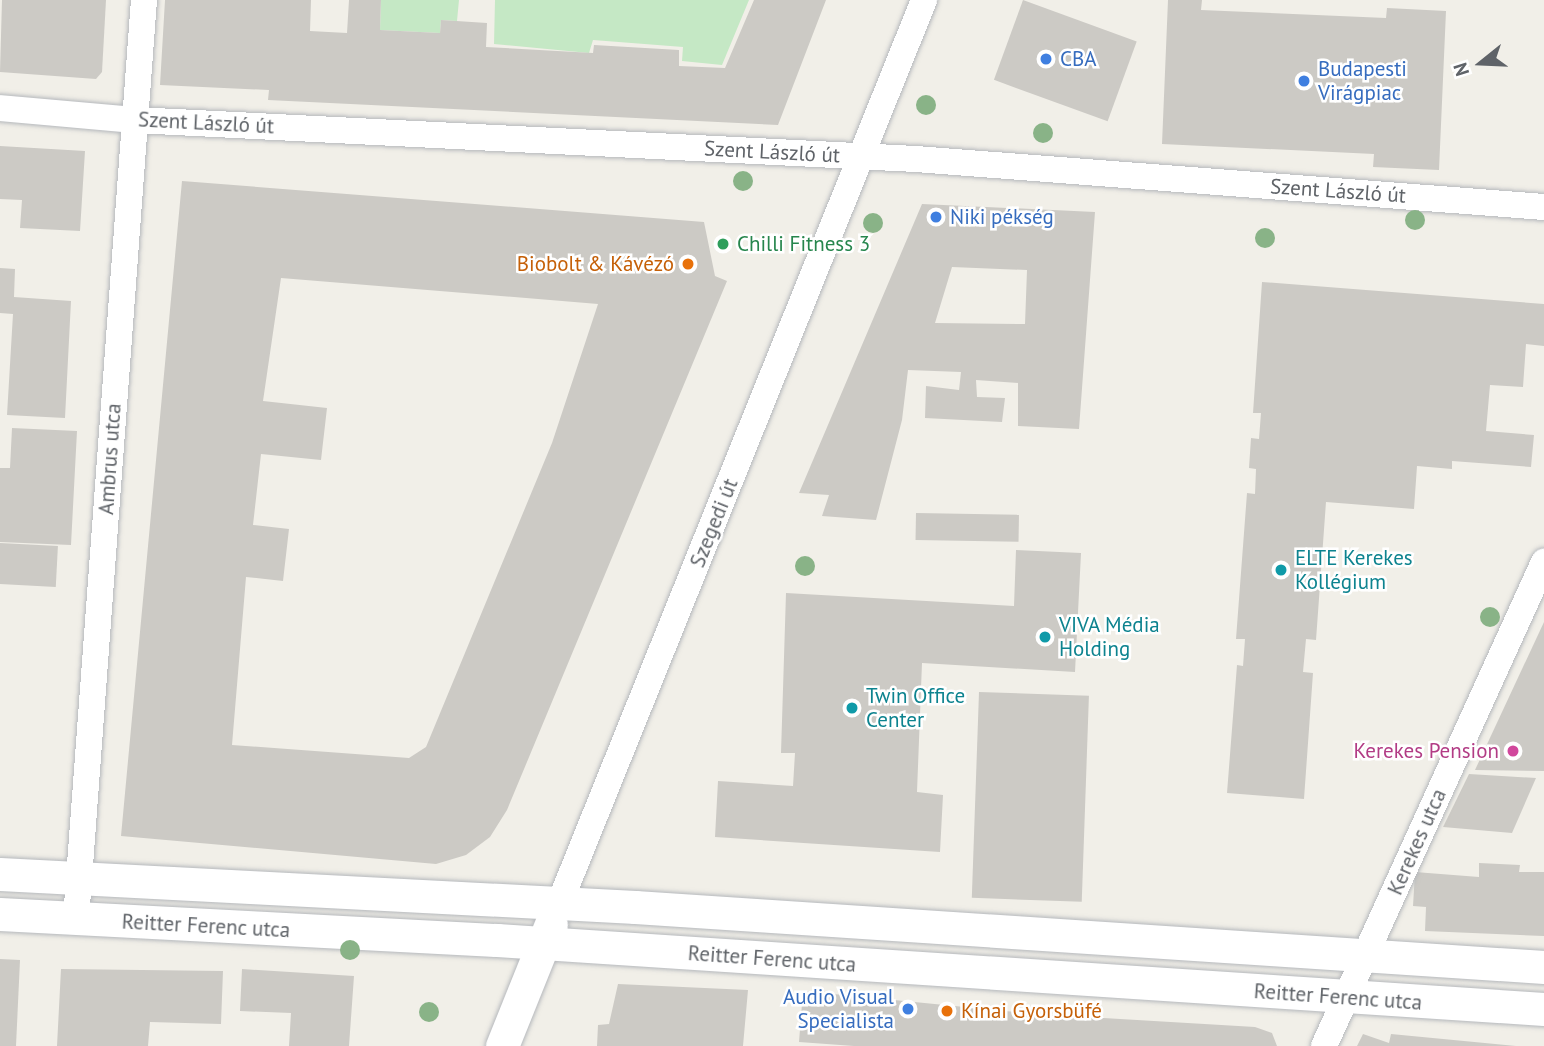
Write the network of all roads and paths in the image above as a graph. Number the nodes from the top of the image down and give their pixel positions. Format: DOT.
graph roads {
  1 [pos="144,0"];
  2 [pos="924,0"];
  3 [pos="0,108"];
  4 [pos="135,120"];
  5 [pos="862,156"];
  6 [pos="1544,207"];
  7 [pos="1544,562"];
  8 [pos="0,874"];
  9 [pos="80,879"];
  10 [pos="560,902"];
  11 [pos="0,914"];
  12 [pos="76,919"];
  13 [pos="1025,933"];
  14 [pos="543,944"];
  15 [pos="1366,956"];
  16 [pos="1544,967"];
  17 [pos="1022,976"];
  18 [pos="1346,999"];
  19 [pos="1544,1009"];
  20 [pos="502,1046"];
  21 [pos="1324,1046"];
  1 -- 4 [label="street, Ambrus utca"];
  2 -- 5 [label="street, Szegedi út"];
  3 -- 4 [label="street, Szent László út"];
  4 -- 5 [label="street, Szent László út"];
  4 -- 9 [label="street, Ambrus utca"];
  5 -- 6 [label="street, Szent László út"];
  5 -- 10 [label="street, Szegedi út"];
  7 -- 15 [label="street, Kerekes utca"];
  8 -- 9 [label="street, Reitter Ferenc utca"];
  9 -- 10 [label="street, Reitter Ferenc utca"];
  9 -- 12 [label="street, Ambrus utca"];
  10 -- 13 [label="street, Reitter Ferenc utca"];
  10 -- 14 [label="street, Szegedi út"];
  11 -- 12 [label="street, Reitter Ferenc utca"];
  12 -- 14 [label="street, Reitter Ferenc utca"];
  13 -- 15 [label="street, Reitter Ferenc utca"];
  13 -- 17 [label="street"];
  14 -- 17 [label="street, Reitter Ferenc utca"];
  14 -- 20 [label="street, Szegedi út"];
  15 -- 16 [label="street, Reitter Ferenc utca"];
  15 -- 18 [label="street, Kerekes utca"];
  17 -- 18 [label="street, Reitter Ferenc utca"];
  18 -- 19 [label="street, Reitter Ferenc utca"];
  18 -- 21 [label="street, Kerekes utca"];
}
